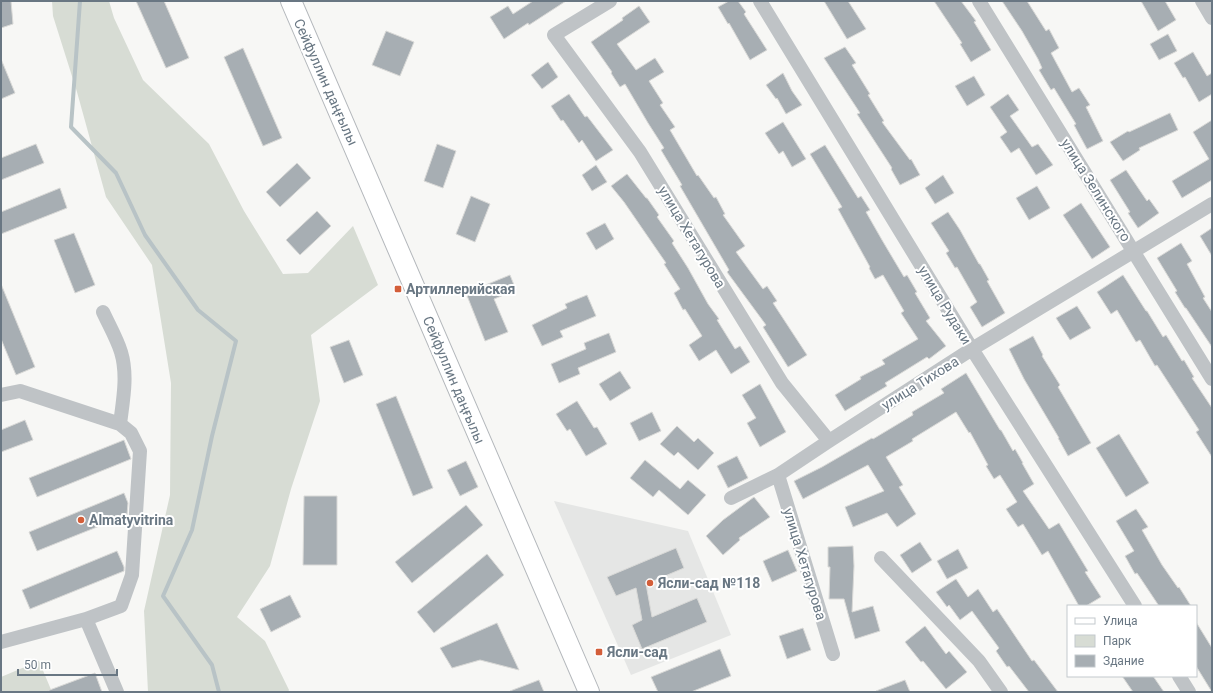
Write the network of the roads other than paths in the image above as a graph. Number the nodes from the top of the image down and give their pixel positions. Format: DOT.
graph roads {
  1 [pos="291,1"];
  2 [pos="610,1"];
  3 [pos="760,1"];
  4 [pos="979,1"];
  5 [pos="1202,1"];
  6 [pos="1212,18"];
  7 [pos="1212,204"];
  8 [pos="1134,251"];
  9 [pos="103,312"];
  10 [pos="972,350"];
  11 [pos="1212,379"];
  12 [pos="1,395"];
  13 [pos="120,424"];
  14 [pos="829,441"];
  15 [pos="778,475"];
  16 [pos="731,498"];
  17 [pos="881,558"];
  18 [pos="1133,605"];
  19 [pos="86,619"];
  20 [pos="1,642"];
  21 [pos="833,654"];
  22 [pos="1180,677"];
  23 [pos="117,692"];
  24 [pos="589,692"];
  25 [pos="1001,692"];
  26 [pos="1189,692"];
  1 -- 24 [label="main road, Сейфуллин даңғылы"];
  2 -- 14 [label="street, улица Хетагурова"];
  3 -- 10 [label="street, улица Рудаки"];
  4 -- 8 [label="street, улица Зелинского"];
  5 -- 6 [label="street"];
  7 -- 8 [label="street, улица Тихова"];
  8 -- 10 [label="street, улица Тихова"];
  8 -- 11 [label="street, улица Зелинского"];
  9 -- 13 [label="street"];
  10 -- 14 [label="street, улица Тихова"];
  10 -- 18 [label="street, улица Рудаки"];
  12 -- 13 [label="street"];
  13 -- 19 [label="street"];
  14 -- 15 [label="street, улица Тихова"];
  15 -- 16 [label="street, улица Тихова"];
  15 -- 21 [label="street, улица Хетагурова"];
  17 -- 25 [label="street"];
  19 -- 20 [label="street"];
  19 -- 23 [label="street"];
  22 -- 26 [label="street"];
}
